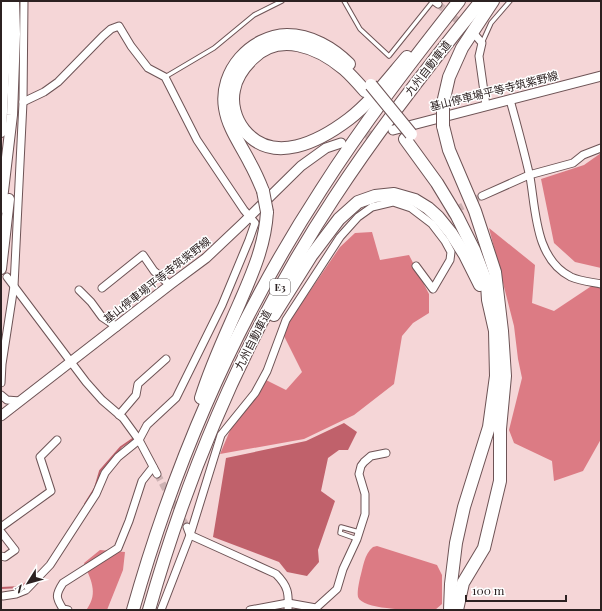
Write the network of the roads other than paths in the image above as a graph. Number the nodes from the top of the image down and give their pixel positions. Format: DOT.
graph roads {
  1 [pos="6,1"];
  2 [pos="14,1"];
  3 [pos="24,1"];
  4 [pos="282,1"];
  5 [pos="344,1"];
  6 [pos="459,1"];
  7 [pos="481,1"];
  8 [pos="493,1"];
  9 [pos="510,1"];
  10 [pos="435,2"];
  11 [pos="476,36"];
  12 [pos="482,43"];
  13 [pos="601,76"];
  14 [pos="165,77"];
  15 [pos="368,88"];
  16 [pos="510,100"];
  17 [pos="23,102"];
  18 [pos="486,106"];
  19 [pos="393,130"];
  20 [pos="1,132"];
  21 [pos="341,143"];
  22 [pos="601,148"];
  23 [pos="7,167"];
  24 [pos="529,175"];
  25 [pos="482,196"];
  26 [pos="1,208"];
  27 [pos="250,216"];
  28 [pos="416,266"];
  29 [pos="4,273"];
  30 [pos="601,284"];
  31 [pos="170,285"];
  32 [pos="14,286"];
  33 [pos="102,288"];
  34 [pos="79,290"];
  35 [pos="492,298"];
  36 [pos="117,327"];
  37 [pos="166,359"];
  38 [pos="71,362"];
  39 [pos="237,372"];
  40 [pos="1,383"];
  41 [pos="1,395"];
  42 [pos="20,401"];
  43 [pos="119,415"];
  44 [pos="1,416"];
  45 [pos="57,440"];
  46 [pos="139,440"];
  47 [pos="386,452"];
  48 [pos="153,467"];
  49 [pos="157,474"];
  50 [pos="175,480"];
  51 [pos="1,527"];
  52 [pos="186,527"];
  53 [pos="1,532"];
  54 [pos="190,535"];
  55 [pos="1,556"];
  56 [pos="4,596"];
  57 [pos="288,606"];
  58 [pos="316,609"];
  59 [pos="68,610"];
  60 [pos="133,610"];
  61 [pos="149,610"];
  62 [pos="161,610"];
  63 [pos="250,610"];
  64 [pos="450,610"];
  65 [pos="457,610"];
  1 -- 20 [label="main road"];
  2 -- 23 [label="main road"];
  3 -- 17 [label="street"];
  4 -- 14 [label="lane"];
  5 -- 10 [label="lane"];
  6 -- 15 [label="highway"];
  6 -- 50 [label="highway, 九州自動車道 / E3"];
  7 -- 39 [label="highway, 九州自動車道 / E3"];
  8 -- 35 [label="highway, bridge"];
  9 -- 12 [label="lane"];
  11 -- 12 [label="street"];
  12 -- 18 [label="street"];
  13 -- 16 [label="main road, 基山停車場平等寺筑紫野線"];
  14 -- 17 [label="street"];
  14 -- 27 [label="street"];
  15 -- 35 [label="highway"];
  15 -- 50 [label="highway, bridge"];
  16 -- 18 [label="main road, 基山停車場平等寺筑紫野線"];
  16 -- 24 [label="street"];
  17 -- 32 [label="street"];
  18 -- 19 [label="main road, 基山停車場平等寺筑紫野線"];
  21 -- 27 [label="main road, 基山停車場平等寺筑紫野線"];
  22 -- 24 [label="street"];
  23 -- 26 [label="main road"];
  23 -- 29 [label="main road"];
  24 -- 25 [label="street"];
  24 -- 30 [label="street"];
  27 -- 31 [label="main road, 基山停車場平等寺筑紫野線"];
  27 -- 46 [label="street"];
  28 -- 54 [label="street"];
  29 -- 32 [label="street"];
  31 -- 33 [label="street"];
  31 -- 36 [label="main road, 基山停車場平等寺筑紫野線"];
  32 -- 38 [label="street"];
  32 -- 40 [label="street"];
  34 -- 36 [label="street"];
  35 -- 39 [label="highway"];
  35 -- 64 [label="highway"];
  35 -- 65 [label="highway"];
  36 -- 38 [label="main road, 基山停車場平等寺筑紫野線"];
  37 -- 43 [label="street"];
  38 -- 42 [label="main road, 基山停車場平等寺筑紫野線"];
  38 -- 43 [label="street"];
  39 -- 61 [label="highway, 九州自動車道 / E3"];
  41 -- 42 [label="street"];
  42 -- 44 [label="main road, 基山停車場平等寺筑紫野線"];
  43 -- 46 [label="street"];
  45 -- 51 [label="street"];
  46 -- 48 [label="street"];
  46 -- 56 [label="street"];
  47 -- 58 [label="street"];
  48 -- 49 [label="street"];
  48 -- 59 [label="street"];
  50 -- 60 [label="highway, 九州自動車道 / E3"];
  52 -- 54 [label="street"];
  53 -- 55 [label="street"];
  54 -- 57 [label="street"];
  54 -- 62 [label="street"];
  57 -- 58 [label="street"];
  57 -- 63 [label="street"];
}
